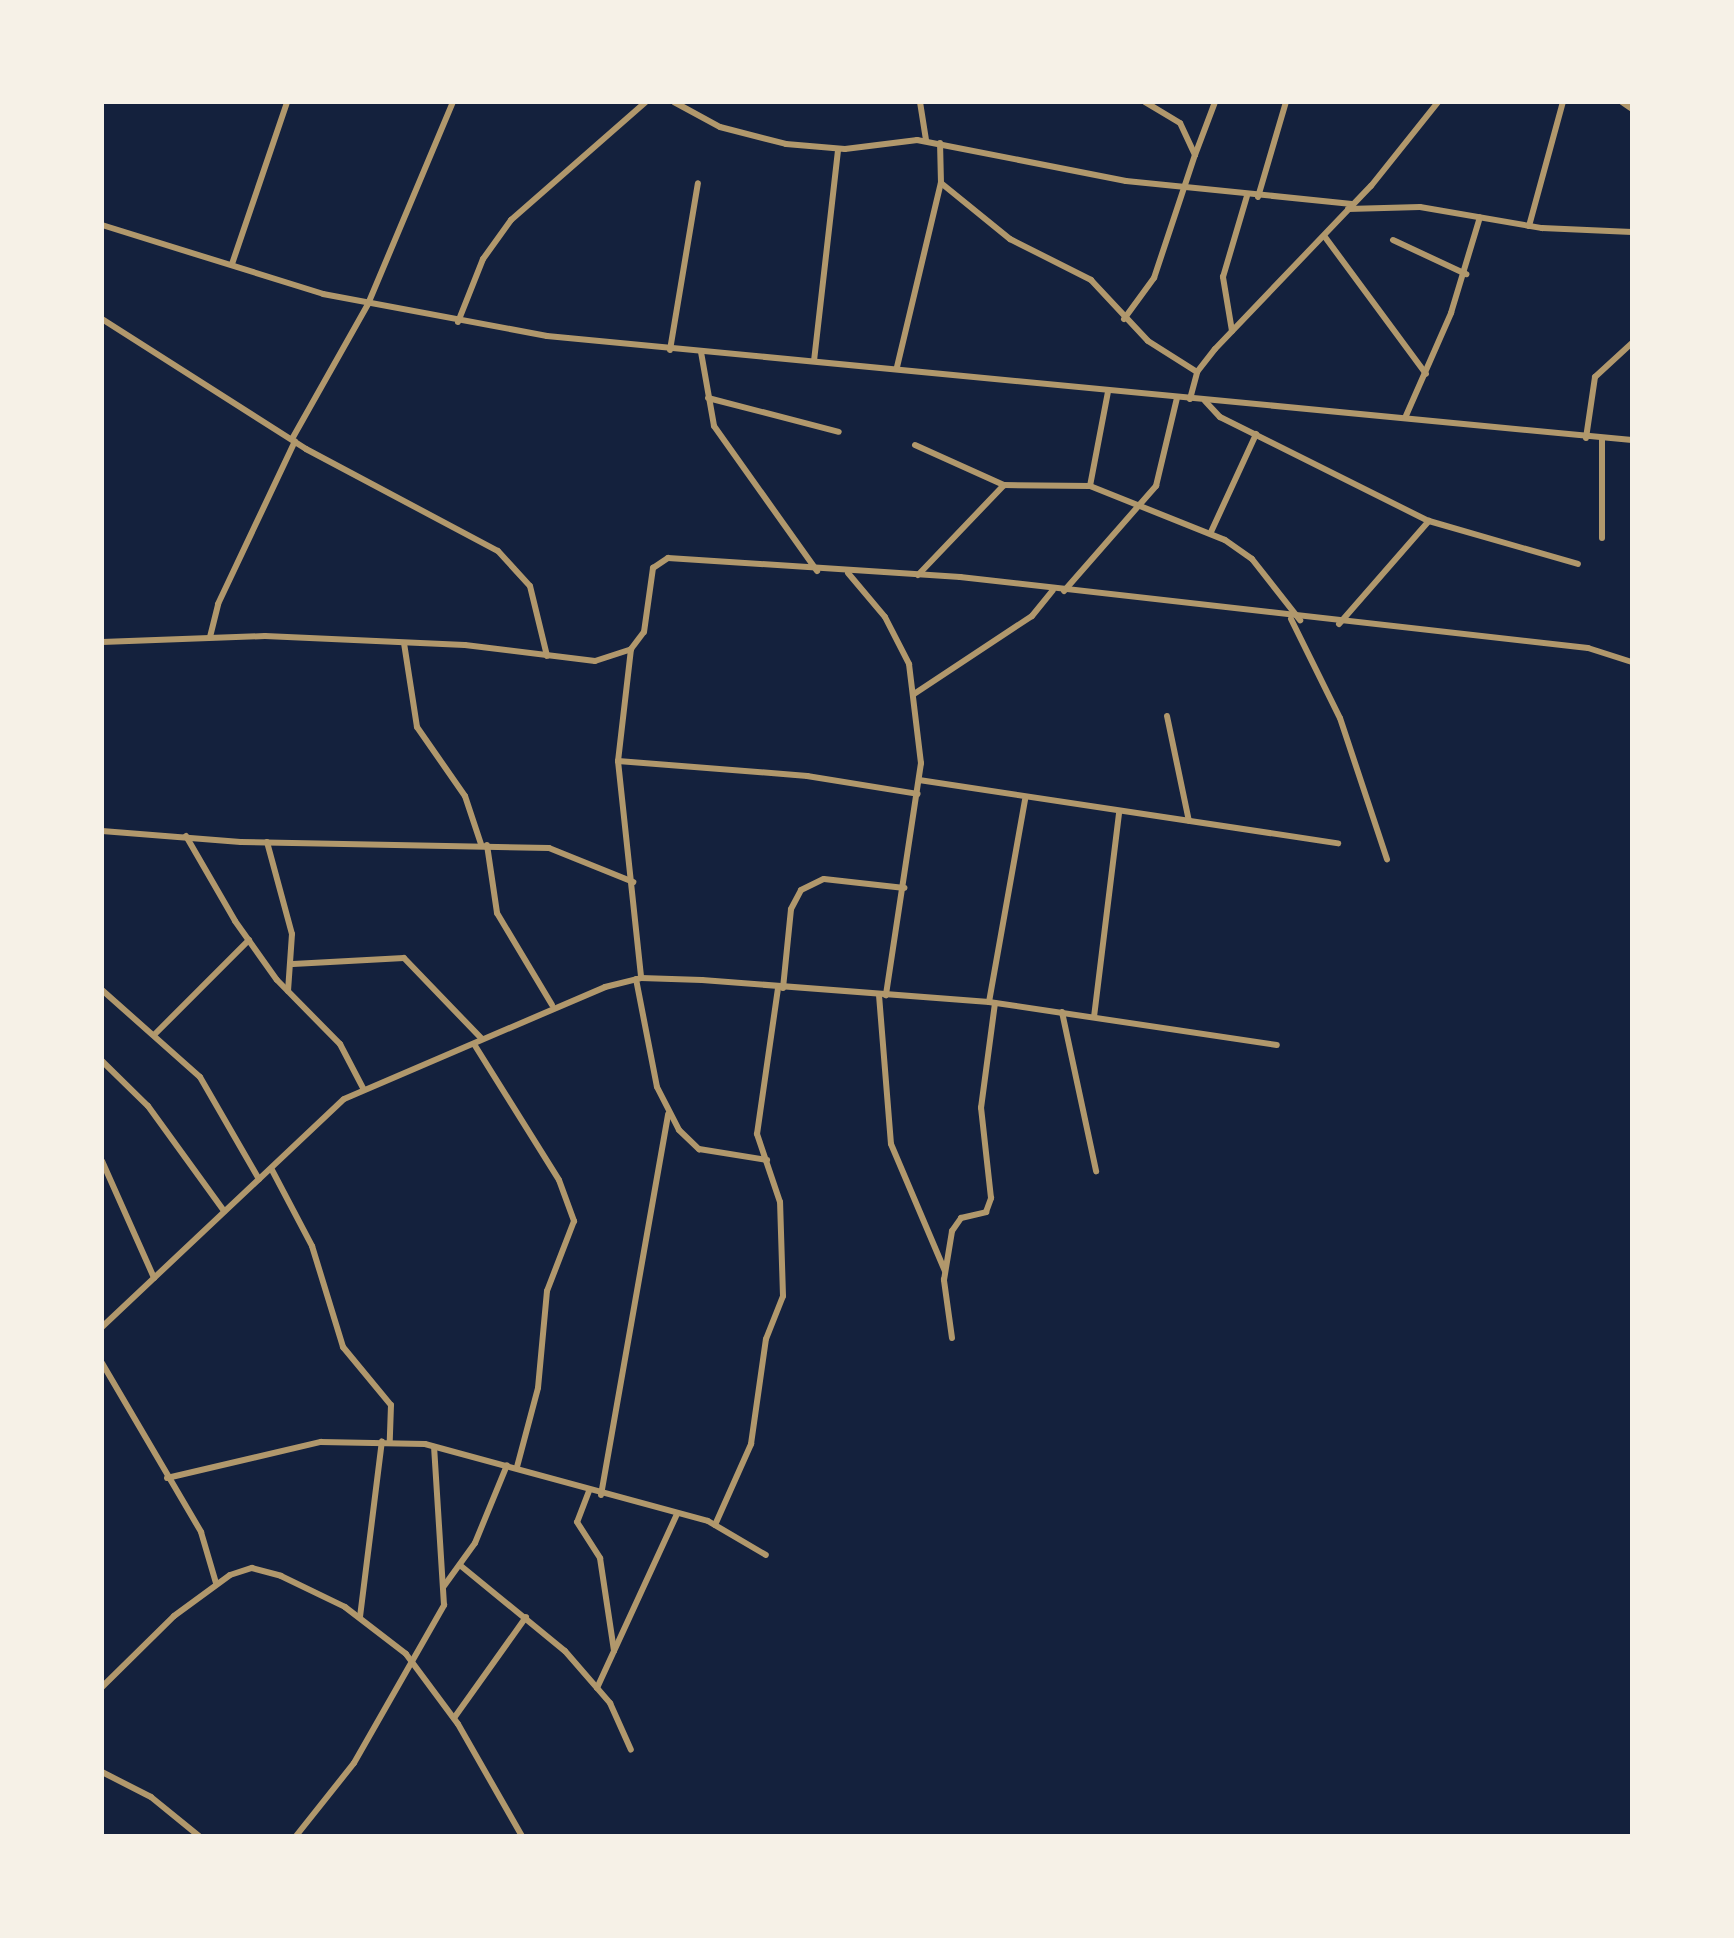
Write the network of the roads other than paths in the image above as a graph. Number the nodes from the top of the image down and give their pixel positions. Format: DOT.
graph roads {
  1 [pos="287,102"];
  2 [pos="453,102"];
  3 [pos="646,102"];
  4 [pos="674,102"];
  5 [pos="920,102"];
  6 [pos="1145,102"];
  7 [pos="1215,102"];
  8 [pos="1286,102"];
  9 [pos="1438,102"];
  10 [pos="1563,102"];
  11 [pos="1622,102"];
  12 [pos="1632,109"];
  13 [pos="926,141"];
  14 [pos="940,143"];
  15 [pos="838,149"];
  16 [pos="1195,155"];
  17 [pos="698,183"];
  18 [pos="941,183"];
  19 [pos="1189,189"];
  20 [pos="1247,196"];
  21 [pos="1258,197"];
  22 [pos="1350,206"];
  23 [pos="1480,217"];
  24 [pos="102,225"];
  25 [pos="1529,226"];
  26 [pos="1632,232"];
  27 [pos="1325,237"];
  28 [pos="1393,240"];
  29 [pos="232,264"];
  30 [pos="1466,274"];
  31 [pos="368,304"];
  32 [pos="102,319"];
  33 [pos="1124,319"];
  34 [pos="458,322"];
  35 [pos="1232,332"];
  36 [pos="1632,343"];
  37 [pos="670,350"];
  38 [pos="701,352"];
  39 [pos="814,361"];
  40 [pos="897,367"];
  41 [pos="1197,372"];
  42 [pos="1426,374"];
  43 [pos="1108,392"];
  44 [pos="708,398"];
  45 [pos="1177,398"];
  46 [pos="1190,399"];
  47 [pos="1205,401"];
  48 [pos="1405,418"];
  49 [pos="839,432"];
  50 [pos="1256,434"];
  51 [pos="1586,438"];
  52 [pos="1602,439"];
  53 [pos="293,440"];
  54 [pos="1632,440"];
  55 [pos="915,445"];
  56 [pos="1004,485"];
  57 [pos="1090,486"];
  58 [pos="1144,505"];
  59 [pos="1429,521"];
  60 [pos="1211,532"];
  61 [pos="1602,538"];
  62 [pos="1578,564"];
  63 [pos="817,571"];
  64 [pos="848,573"];
  65 [pos="918,575"];
  66 [pos="1053,590"];
  67 [pos="1064,591"];
  68 [pos="1291,619"];
  69 [pos="1300,620"];
  70 [pos="1339,624"];
  71 [pos="210,637"];
  72 [pos="102,642"];
  73 [pos="404,643"];
  74 [pos="631,649"];
  75 [pos="547,656"];
  76 [pos="1632,662"];
  77 [pos="914,694"];
  78 [pos="1167,716"];
  79 [pos="618,761"];
  80 [pos="919,780"];
  81 [pos="918,794"];
  82 [pos="1025,799"];
  83 [pos="1119,814"];
  84 [pos="1189,821"];
  85 [pos="102,831"];
  86 [pos="186,836"];
  87 [pos="267,842"];
  88 [pos="1338,843"];
  89 [pos="484,845"];
  90 [pos="1387,859"];
  91 [pos="633,882"];
  92 [pos="904,888"];
  93 [pos="249,940"];
  94 [pos="293,964"];
  95 [pos="638,979"];
  96 [pos="781,988"];
  97 [pos="102,990"];
  98 [pos="288,991"];
  99 [pos="883,995"];
  100 [pos="992,1003"];
  101 [pos="552,1005"];
  102 [pos="1062,1012"];
  103 [pos="1094,1017"];
  104 [pos="155,1034"];
  105 [pos="482,1039"];
  106 [pos="474,1044"];
  107 [pos="1277,1045"];
  108 [pos="102,1061"];
  109 [pos="363,1088"];
  110 [pos="668,1114"];
  111 [pos="767,1160"];
  112 [pos="102,1161"];
  113 [pos="272,1170"];
  114 [pos="1096,1171"];
  115 [pos="259,1179"];
  116 [pos="224,1211"];
  117 [pos="945,1271"];
  118 [pos="154,1278"];
  119 [pos="102,1327"];
  120 [pos="952,1338"];
  121 [pos="102,1363"];
  122 [pos="386,1441"];
  123 [pos="434,1447"];
  124 [pos="507,1465"];
  125 [pos="517,1467"];
  126 [pos="167,1478"];
  127 [pos="589,1491"];
  128 [pos="601,1495"];
  129 [pos="677,1514"];
  130 [pos="715,1525"];
  131 [pos="766,1555"];
  132 [pos="461,1566"];
  133 [pos="216,1583"];
  134 [pos="444,1586"];
  135 [pos="360,1617"];
  136 [pos="526,1617"];
  137 [pos="614,1651"];
  138 [pos="413,1663"];
  139 [pos="102,1687"];
  140 [pos="597,1688"];
  141 [pos="454,1718"];
  142 [pos="631,1750"];
  143 [pos="102,1772"];
  144 [pos="199,1836"];
  145 [pos="296,1836"];
  146 [pos="522,1836"];
  1 -- 29 [label="street"];
  2 -- 31 [label="street"];
  3 -- 34 [label="street"];
  4 -- 15 [label="street"];
  5 -- 13 [label="street"];
  6 -- 16 [label="street"];
  7 -- 16 [label="street"];
  8 -- 21 [label="street"];
  9 -- 22 [label="street"];
  10 -- 25 [label="street"];
  11 -- 12 [label="street"];
  13 -- 14 [label="street"];
  13 -- 15 [label="street"];
  14 -- 18 [label="street"];
  14 -- 19 [label="street"];
  15 -- 39 [label="street"];
  16 -- 19 [label="street"];
  17 -- 37 [label="street"];
  18 -- 33 [label="street"];
  18 -- 40 [label="street"];
  19 -- 20 [label="street"];
  19 -- 33 [label="street"];
  20 -- 21 [label="street"];
  20 -- 35 [label="street"];
  21 -- 22 [label="street"];
  22 -- 23 [label="street"];
  22 -- 27 [label="street"];
  23 -- 25 [label="street"];
  23 -- 30 [label="street"];
  24 -- 29 [label="street"];
  25 -- 26 [label="street"];
  27 -- 35 [label="street"];
  27 -- 42 [label="street"];
  28 -- 30 [label="street"];
  29 -- 31 [label="street"];
  30 -- 42 [label="street"];
  31 -- 34 [label="street"];
  31 -- 53 [label="street"];
  32 -- 53 [label="street"];
  33 -- 41 [label="street"];
  34 -- 37 [label="street"];
  35 -- 41 [label="street"];
  36 -- 51 [label="street"];
  37 -- 38 [label="street"];
  38 -- 39 [label="street"];
  38 -- 44 [label="street"];
  39 -- 40 [label="street"];
  40 -- 43 [label="street"];
  41 -- 46 [label="street"];
  42 -- 48 [label="street"];
  43 -- 45 [label="street"];
  43 -- 57 [label="street"];
  44 -- 49 [label="street"];
  44 -- 63 [label="street"];
  45 -- 46 [label="street"];
  45 -- 58 [label="street"];
  46 -- 47 [label="street"];
  47 -- 48 [label="street"];
  47 -- 50 [label="street"];
  48 -- 51 [label="street"];
  50 -- 59 [label="street"];
  50 -- 60 [label="street"];
  51 -- 52 [label="street"];
  52 -- 54 [label="street"];
  52 -- 61 [label="street"];
  53 -- 71 [label="street"];
  53 -- 75 [label="street"];
  55 -- 56 [label="street"];
  56 -- 57 [label="street"];
  56 -- 65 [label="street"];
  57 -- 58 [label="street"];
  58 -- 60 [label="street"];
  58 -- 67 [label="street"];
  59 -- 62 [label="street"];
  59 -- 70 [label="street"];
  60 -- 69 [label="street"];
  63 -- 64 [label="street"];
  63 -- 74 [label="street"];
  64 -- 65 [label="street"];
  64 -- 77 [label="street"];
  65 -- 66 [label="street"];
  66 -- 67 [label="street"];
  66 -- 77 [label="street"];
  67 -- 68 [label="street"];
  68 -- 69 [label="street"];
  68 -- 90 [label="street"];
  69 -- 70 [label="street"];
  70 -- 76 [label="street"];
  71 -- 72 [label="street"];
  71 -- 73 [label="street"];
  73 -- 75 [label="street"];
  73 -- 89 [label="street"];
  74 -- 75 [label="street"];
  74 -- 79 [label="street"];
  77 -- 80 [label="street"];
  78 -- 84 [label="street"];
  79 -- 81 [label="street"];
  79 -- 91 [label="street"];
  80 -- 81 [label="street"];
  80 -- 82 [label="street"];
  81 -- 92 [label="street"];
  82 -- 83 [label="street"];
  82 -- 100 [label="street"];
  83 -- 84 [label="street"];
  83 -- 103 [label="street"];
  84 -- 88 [label="street"];
  85 -- 86 [label="street"];
  86 -- 87 [label="street"];
  86 -- 93 [label="street"];
  87 -- 89 [label="street"];
  87 -- 94 [label="street"];
  89 -- 91 [label="street"];
  89 -- 101 [label="street"];
  91 -- 95 [label="street"];
  92 -- 96 [label="street"];
  92 -- 99 [label="street"];
  93 -- 98 [label="street"];
  93 -- 104 [label="street"];
  94 -- 98 [label="street"];
  94 -- 105 [label="street"];
  95 -- 96 [label="street"];
  95 -- 101 [label="street"];
  95 -- 110 [label="street"];
  96 -- 99 [label="street"];
  96 -- 111 [label="street"];
  97 -- 104 [label="street"];
  98 -- 109 [label="street"];
  99 -- 100 [label="street"];
  99 -- 117 [label="street"];
  100 -- 102 [label="street"];
  100 -- 117 [label="street"];
  101 -- 105 [label="street"];
  102 -- 103 [label="street"];
  102 -- 114 [label="street"];
  103 -- 107 [label="street"];
  104 -- 115 [label="street"];
  105 -- 106 [label="street"];
  106 -- 109 [label="street"];
  106 -- 125 [label="street"];
  108 -- 116 [label="street"];
  109 -- 113 [label="street"];
  110 -- 111 [label="street"];
  110 -- 128 [label="street"];
  111 -- 130 [label="street"];
  112 -- 118 [label="street"];
  113 -- 115 [label="street"];
  113 -- 122 [label="street"];
  115 -- 116 [label="street"];
  116 -- 118 [label="street"];
  117 -- 120 [label="street"];
  118 -- 119 [label="street"];
  121 -- 126 [label="street"];
  122 -- 123 [label="street"];
  122 -- 126 [label="street"];
  122 -- 135 [label="street"];
  123 -- 124 [label="street"];
  123 -- 134 [label="street"];
  124 -- 125 [label="street"];
  124 -- 132 [label="street"];
  125 -- 127 [label="street"];
  126 -- 133 [label="street"];
  127 -- 128 [label="street"];
  127 -- 137 [label="street"];
  128 -- 129 [label="street"];
  129 -- 130 [label="street"];
  129 -- 137 [label="street"];
  130 -- 131 [label="street"];
  132 -- 134 [label="street"];
  132 -- 136 [label="street"];
  133 -- 135 [label="street"];
  133 -- 139 [label="street"];
  134 -- 138 [label="street"];
  135 -- 138 [label="street"];
  136 -- 140 [label="street"];
  136 -- 141 [label="street"];
  137 -- 140 [label="street"];
  138 -- 141 [label="street"];
  138 -- 145 [label="street"];
  140 -- 142 [label="street"];
  141 -- 146 [label="street"];
  143 -- 144 [label="street"];
}
